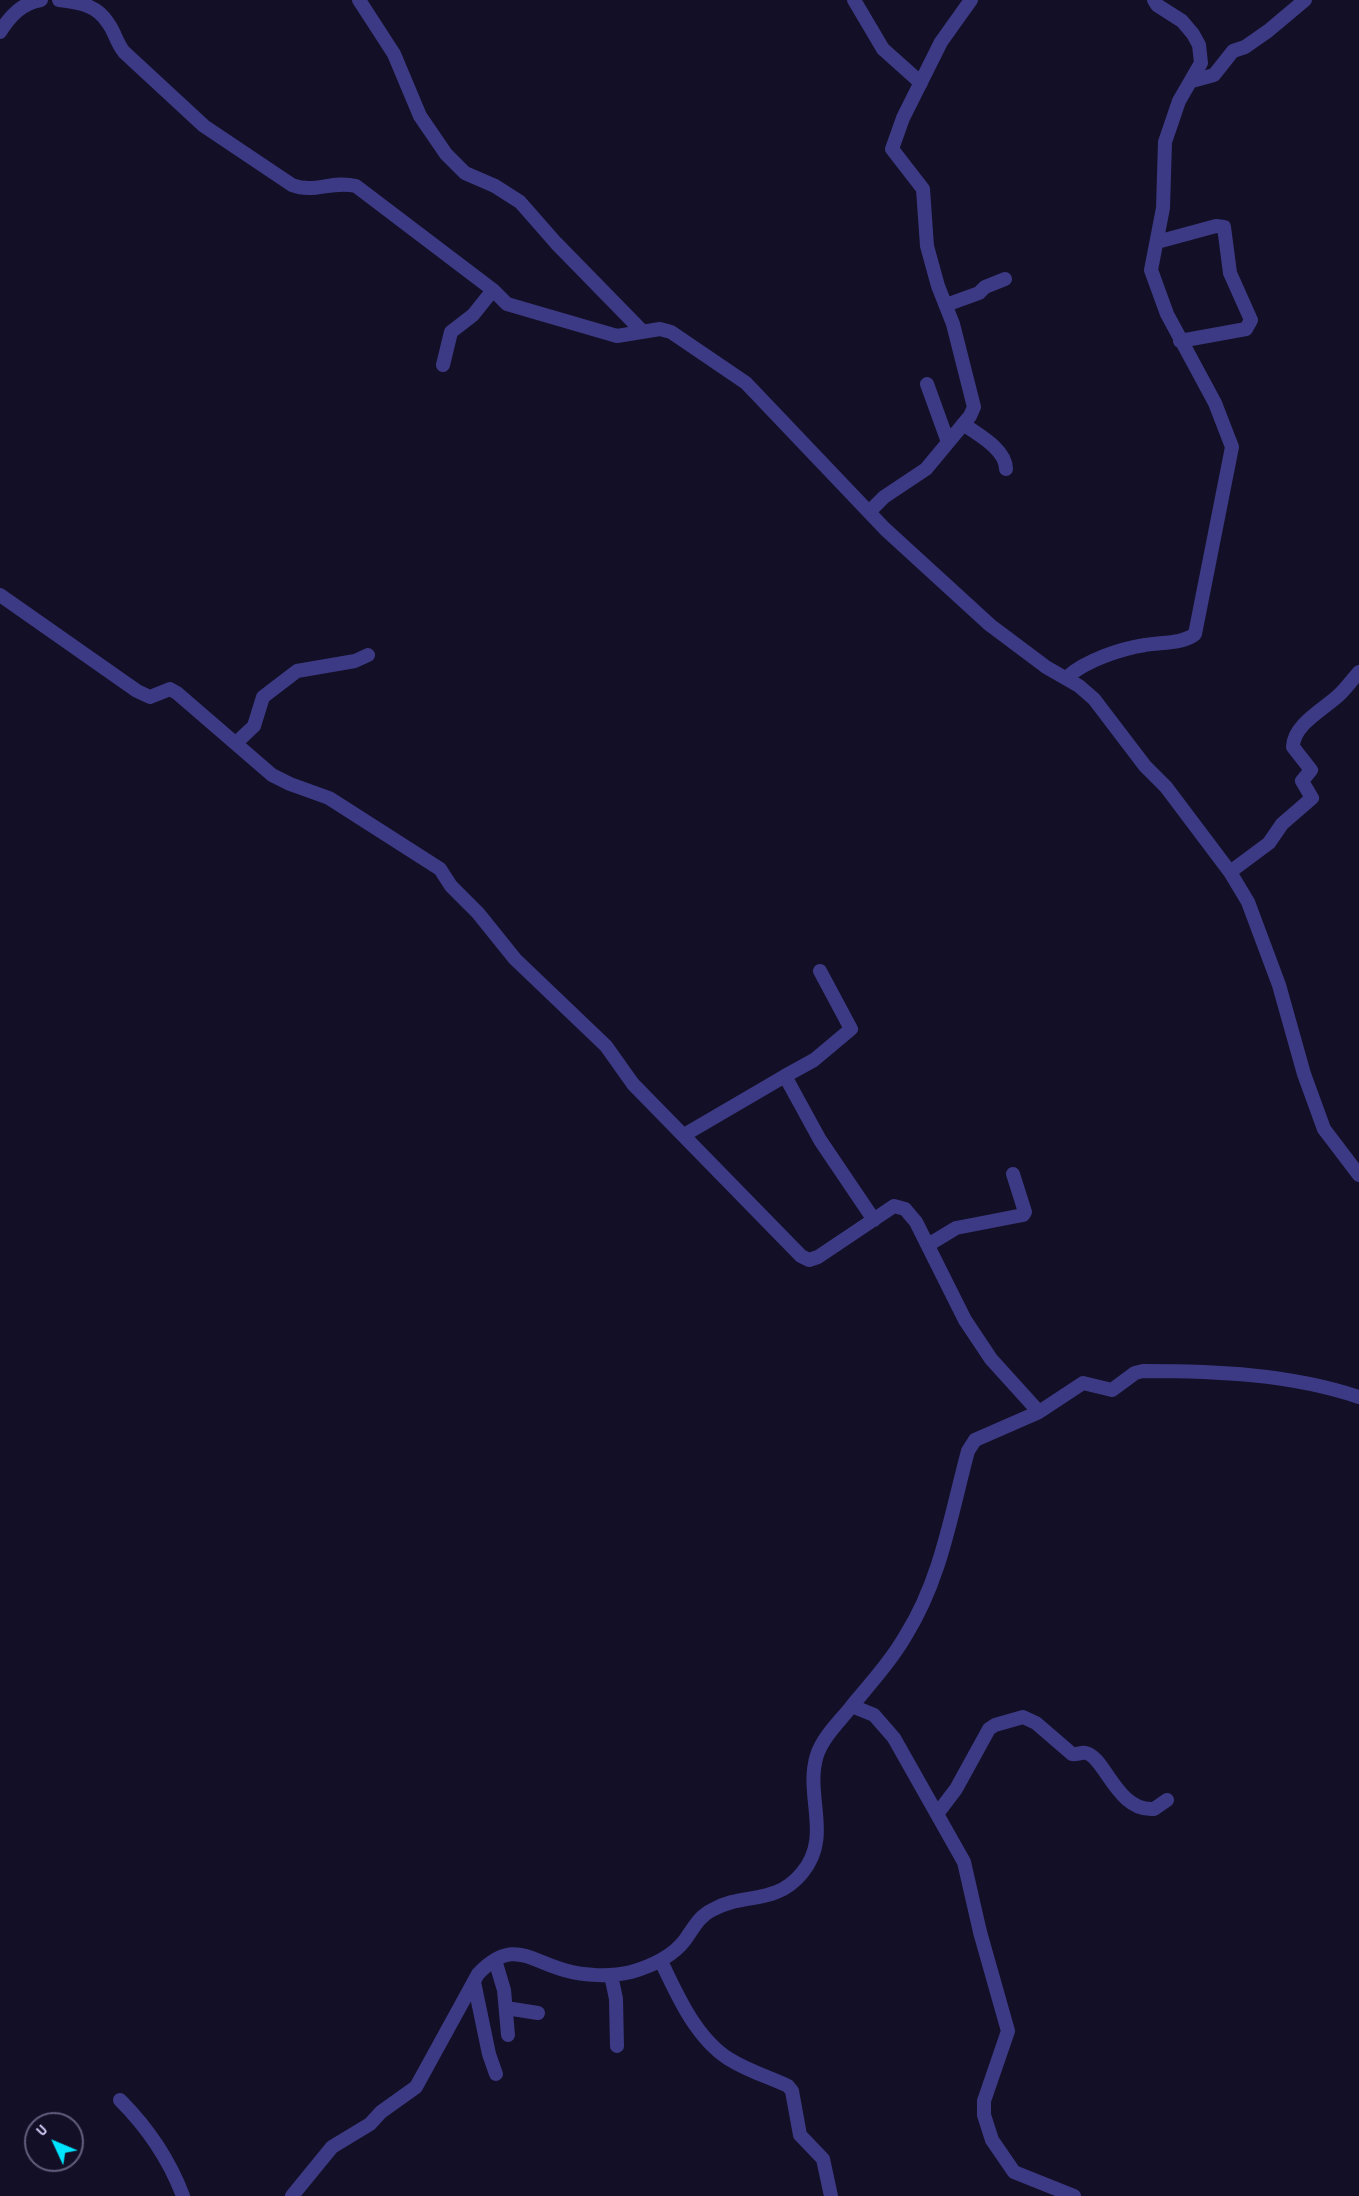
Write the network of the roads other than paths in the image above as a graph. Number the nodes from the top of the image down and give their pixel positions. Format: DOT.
graph roads {
  1 [pos="41,0"];
  2 [pos="58,0"];
  3 [pos="359,0"];
  4 [pos="854,0"];
  5 [pos="971,0"];
  6 [pos="1155,0"];
  7 [pos="1305,0"];
  8 [pos="0,32"];
  9 [pos="1192,81"];
  10 [pos="921,83"];
  11 [pos="1157,242"];
  12 [pos="1005,279"];
  13 [pos="493,290"];
  14 [pos="946,305"];
  15 [pos="642,331"];
  16 [pos="1180,341"];
  17 [pos="443,365"];
  18 [pos="927,384"];
  19 [pos="963,424"];
  20 [pos="948,442"];
  21 [pos="1006,469"];
  22 [pos="868,512"];
  23 [pos="0,595"];
  24 [pos="368,656"];
  25 [pos="1359,672"];
  26 [pos="1067,677"];
  27 [pos="236,742"];
  28 [pos="1230,872"];
  29 [pos="820,971"];
  30 [pos="785,1076"];
  31 [pos="684,1135"];
  32 [pos="1013,1174"];
  33 [pos="1359,1175"];
  34 [pos="874,1220"];
  35 [pos="928,1245"];
  36 [pos="1359,1398"];
  37 [pos="1039,1412"];
  38 [pos="852,1706"];
  39 [pos="1167,1800"];
  40 [pos="937,1814"];
  41 [pos="495,1960"];
  42 [pos="661,1960"];
  43 [pos="611,1975"];
  44 [pos="474,1982"];
  45 [pos="506,2008"];
  46 [pos="538,2013"];
  47 [pos="508,2035"];
  48 [pos="617,2046"];
  49 [pos="496,2074"];
  50 [pos="120,2100"];
  51 [pos="183,2196"];
  52 [pos="292,2196"];
  53 [pos="831,2196"];
  54 [pos="1074,2196"];
  1 -- 8 [label="street"];
  2 -- 13 [label="street"];
  3 -- 15 [label="street"];
  4 -- 10 [label="street"];
  5 -- 10 [label="street"];
  6 -- 9 [label="street"];
  7 -- 9 [label="street"];
  9 -- 11 [label="street"];
  10 -- 14 [label="street"];
  11 -- 16 [label="street"];
  11 -- 16 [label="street"];
  12 -- 14 [label="street"];
  13 -- 15 [label="street"];
  13 -- 17 [label="street"];
  14 -- 19 [label="street"];
  15 -- 22 [label="street"];
  16 -- 26 [label="street"];
  18 -- 20 [label="street"];
  19 -- 20 [label="street"];
  19 -- 21 [label="street"];
  20 -- 22 [label="street"];
  22 -- 26 [label="street"];
  23 -- 27 [label="street"];
  24 -- 27 [label="street"];
  25 -- 28 [label="street"];
  26 -- 28 [label="street"];
  27 -- 31 [label="street"];
  28 -- 33 [label="street"];
  29 -- 30 [label="street"];
  30 -- 31 [label="street"];
  30 -- 34 [label="street"];
  31 -- 34 [label="street"];
  32 -- 35 [label="street"];
  34 -- 35 [label="street"];
  35 -- 37 [label="street"];
  36 -- 37 [label="street"];
  37 -- 38 [label="street"];
  38 -- 40 [label="street"];
  38 -- 42 [label="street"];
  39 -- 40 [label="street"];
  40 -- 54 [label="street"];
  41 -- 43 [label="street"];
  41 -- 44 [label="street"];
  41 -- 45 [label="street"];
  42 -- 43 [label="street"];
  42 -- 53 [label="street"];
  43 -- 48 [label="street"];
  44 -- 49 [label="street"];
  44 -- 52 [label="street"];
  45 -- 46 [label="street"];
  45 -- 47 [label="street"];
  50 -- 51 [label="street"];
}
